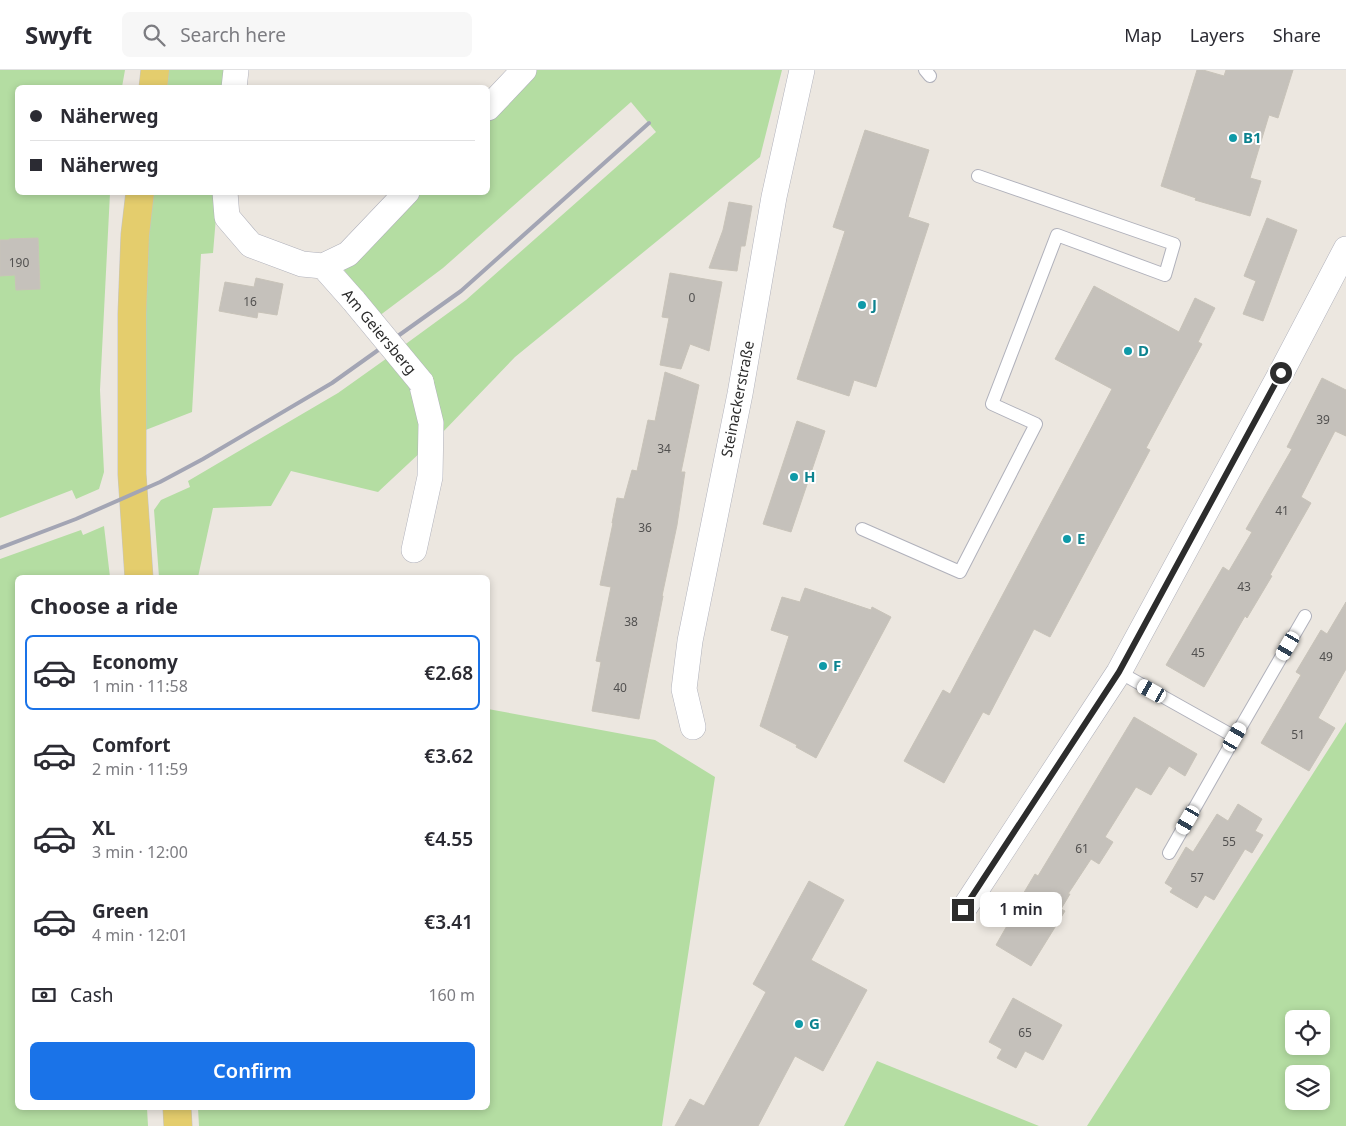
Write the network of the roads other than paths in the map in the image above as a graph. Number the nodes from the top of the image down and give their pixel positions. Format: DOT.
graph roads {
  1 [pos="155,70"];
  2 [pos="236,70"];
  3 [pos="524,70"];
  4 [pos="802,70"];
  5 [pos="153,85"];
  6 [pos="234,85"];
  7 [pos="490,106"];
  8 [pos="978,176"];
  9 [pos="140,195"];
  10 [pos="225,195"];
  11 [pos="404,195"];
  12 [pos="1346,249"];
  13 [pos="323,266"];
  14 [pos="862,529"];
  15 [pos="414,550"];
  16 [pos="139,575"];
  17 [pos="1305,616"];
  18 [pos="1119,672"];
  19 [pos="693,727"];
  20 [pos="1235,737"];
  21 [pos="1170,853"];
  22 [pos="963,910"];
  23 [pos="177,1110"];
  24 [pos="178,1126"];
  1 -- 5 [label="main road"];
  2 -- 6 [label="street"];
  3 -- 7 [label="street"];
  4 -- 19 [label="street, Steinackerstraße"];
  8 -- 14 [label="lane"];
  9 -- 16 [label="main road"];
  10 -- 13 [label="street"];
  11 -- 13 [label="street"];
  12 -- 18 [label="street"];
  13 -- 15 [label="street, Am Geiersberg, bridge"];
  17 -- 20 [label="lane"];
  18 -- 20 [label="lane"];
  18 -- 22 [label="street"];
  20 -- 21 [label="lane"];
  23 -- 24 [label="main road"];
}
